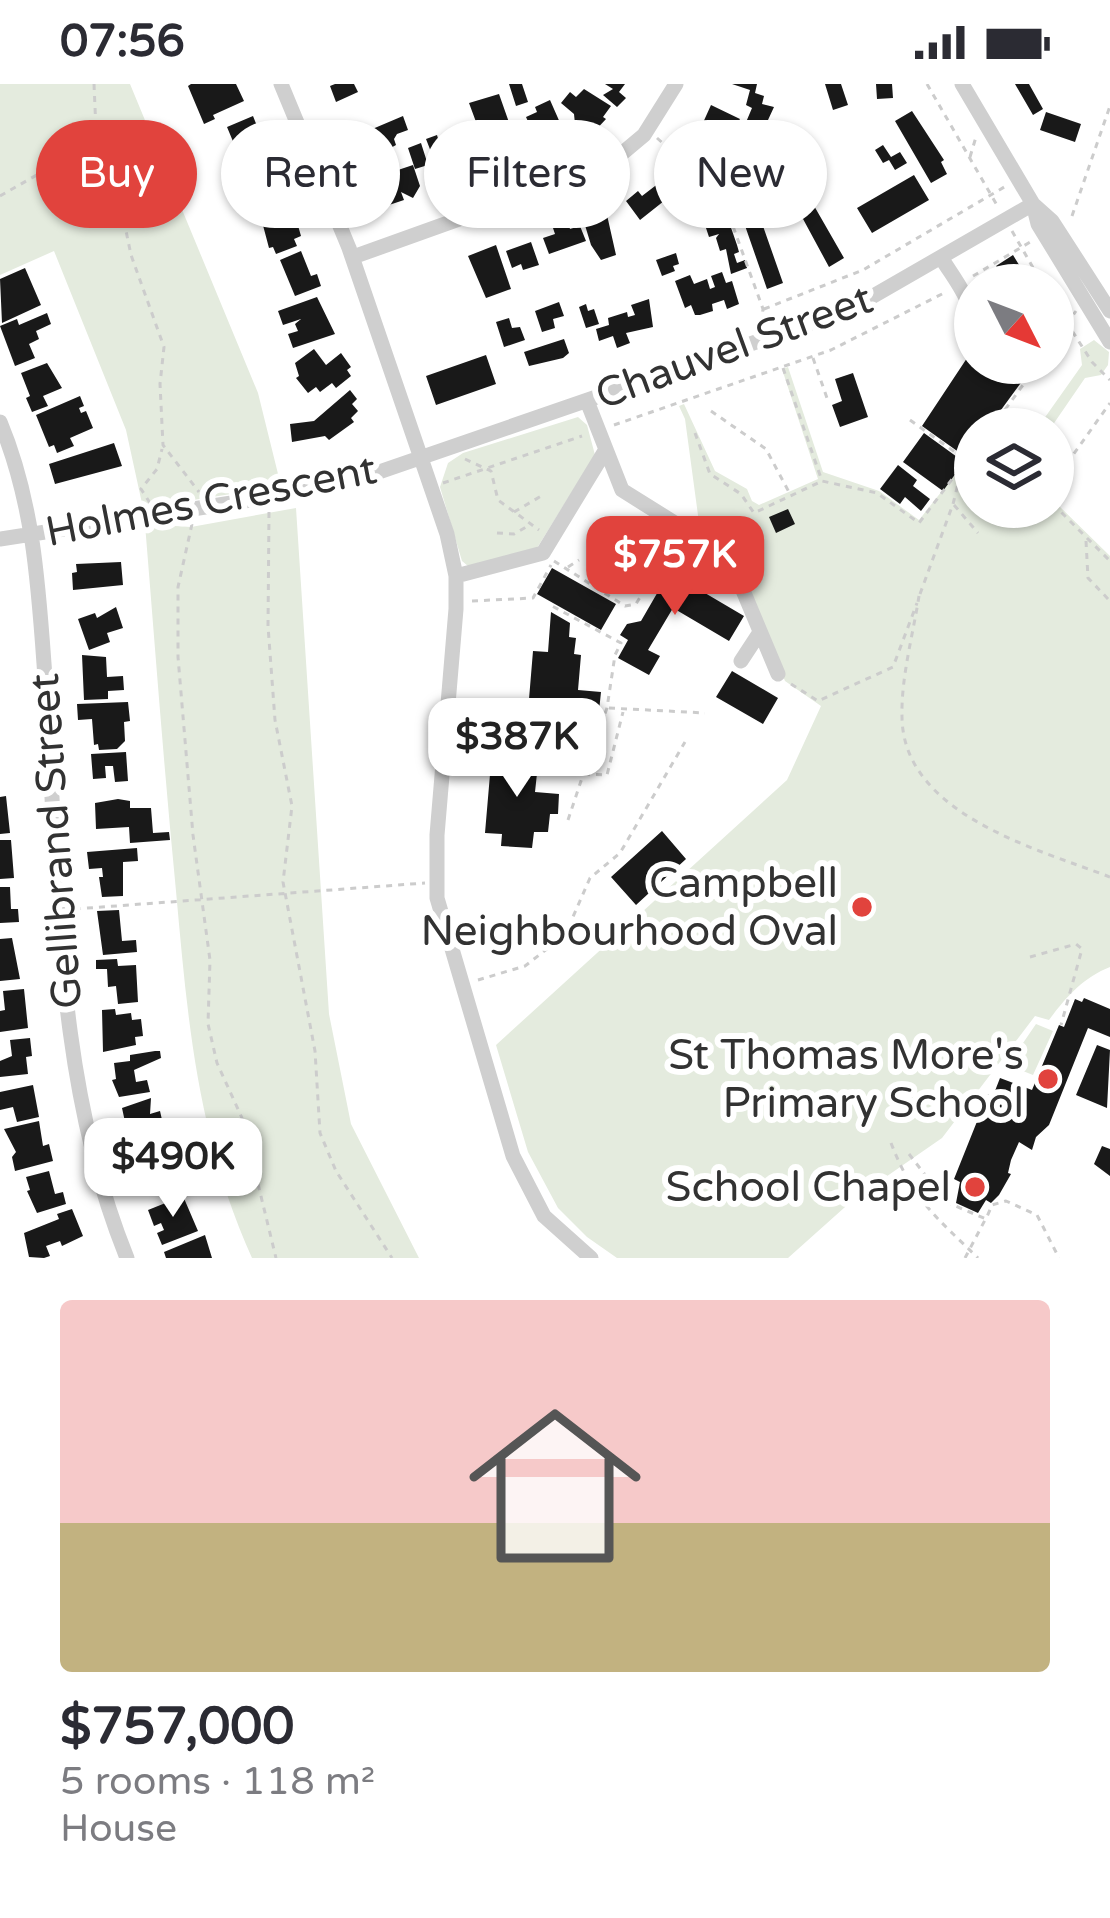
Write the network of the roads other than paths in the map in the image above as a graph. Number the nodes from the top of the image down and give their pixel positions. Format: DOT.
graph roads {
  1 [pos="281,84"];
  2 [pos="676,84"];
  3 [pos="962,84"];
  4 [pos="1033,204"];
  5 [pos="352,257"];
  6 [pos="942,259"];
  7 [pos="954,278"];
  8 [pos="1084,285"];
  9 [pos="1110,310"];
  10 [pos="1107,332"];
  11 [pos="586,401"];
  12 [pos="0,422"];
  13 [pos="604,451"];
  14 [pos="420,458"];
  15 [pos="32,534"];
  16 [pos="0,539"];
  17 [pos="455,576"];
  18 [pos="760,632"];
  19 [pos="741,661"];
  20 [pos="778,674"];
  21 [pos="123,1257"];
  22 [pos="591,1258"];
  1 -- 5 [label="street"];
  2 -- 5 [label="street"];
  3 -- 4 [label="street"];
  4 -- 6 [label="street, Chauvel Street"];
  4 -- 8 [label="street"];
  4 -- 8 [label="street"];
  5 -- 14 [label="street"];
  6 -- 7 [label="street"];
  6 -- 11 [label="street, Chauvel Street"];
  8 -- 9 [label="street"];
  8 -- 10 [label="street"];
  11 -- 13 [label="street"];
  11 -- 14 [label="street, Chauvel Street"];
  12 -- 15 [label="street, Gellibrand Street"];
  13 -- 17 [label="street"];
  13 -- 18 [label="street"];
  14 -- 15 [label="street, Holmes Crescent"];
  14 -- 17 [label="street"];
  15 -- 16 [label="street, Holmes Crescent"];
  15 -- 21 [label="street, Gellibrand Street"];
  17 -- 22 [label="street"];
  18 -- 19 [label="street"];
  18 -- 20 [label="street"];
}
